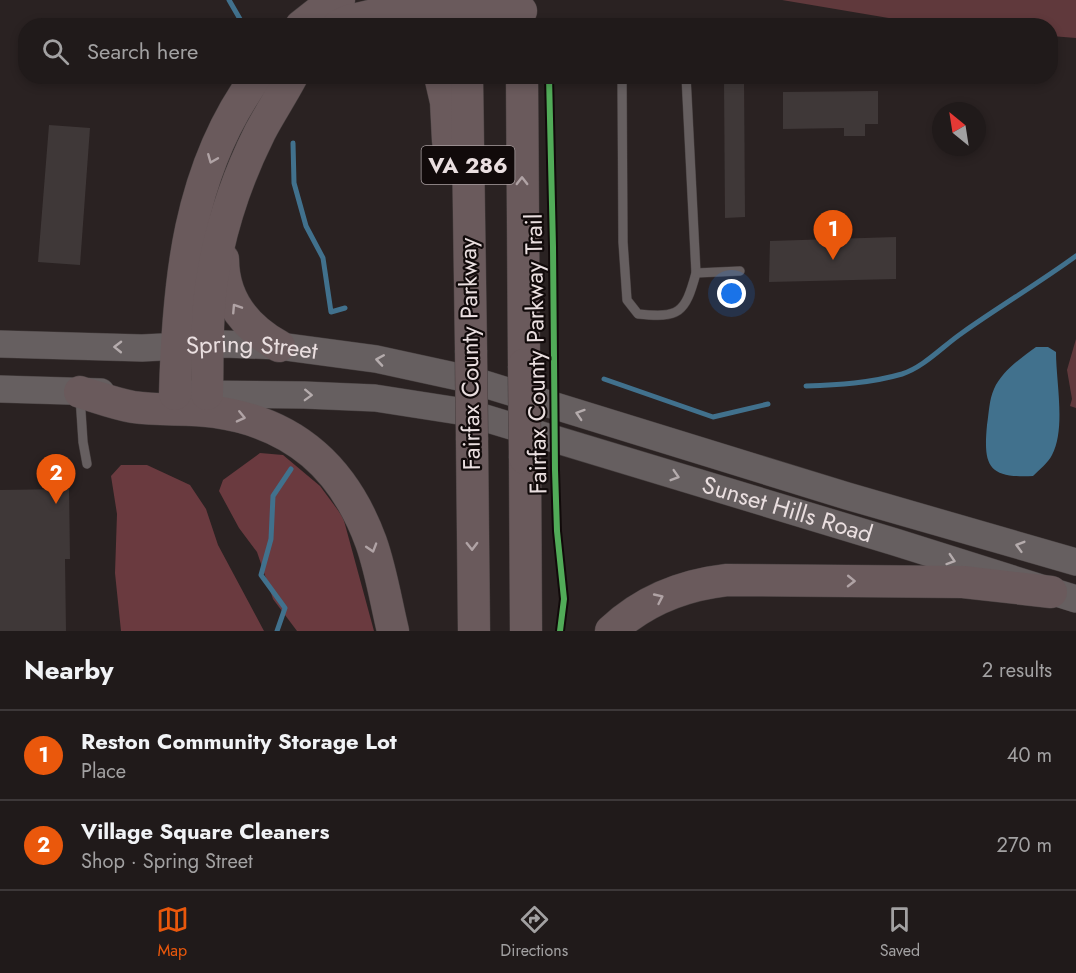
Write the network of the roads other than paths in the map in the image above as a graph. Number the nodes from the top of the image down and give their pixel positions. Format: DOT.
graph roads {
  1 [pos="326,12"];
  2 [pos="521,12"];
  3 [pos="467,13"];
  4 [pos="341,18"];
  5 [pos="361,18"];
  6 [pos="252,84"];
  7 [pos="291,84"];
  8 [pos="442,84"];
  9 [pos="467,84"];
  10 [pos="522,84"];
  11 [pos="622,84"];
  12 [pos="686,84"];
  13 [pos="223,232"];
  14 [pos="469,254"];
  15 [pos="740,271"];
  16 [pos="696,273"];
  17 [pos="208,345"];
  18 [pos="7,346"];
  19 [pos="177,346"];
  20 [pos="279,346"];
  21 [pos="499,388"];
  22 [pos="0,389"];
  23 [pos="80,392"];
  24 [pos="175,394"];
  25 [pos="207,394"];
  26 [pos="500,422"];
  27 [pos="87,464"];
  28 [pos="1076,562"];
  29 [pos="1064,595"];
  30 [pos="393,631"];
  31 [pos="474,631"];
  32 [pos="526,631"];
  33 [pos="610,631"];
  1 -- 4 [label="highway"];
  2 -- 3 [label="highway"];
  3 -- 5 [label="highway"];
  6 -- 19 [label="highway, one-way"];
  7 -- 13 [label="highway"];
  8 -- 14 [label="highway"];
  9 -- 14 [label="highway, Fairfax County Parkway / VA 286"];
  32 -- 10 [label="highway, VA 286, one-way, bridge"];
  11 -- 16 [label="lane"];
  12 -- 16 [label="lane"];
  13 -- 17 [label="highway"];
  20 -- 13 [label="highway, one-way"];
  14 -- 31 [label="highway, Fairfax County Parkway / VA 286, one-way, bridge"];
  15 -- 16 [label="lane"];
  17 -- 19 [label="main road, Spring Street"];
  17 -- 20 [label="main road, Spring Street"];
  17 -- 25 [label="highway"];
  19 -- 18 [label="main road, Spring Street, one-way"];
  19 -- 24 [label="highway"];
  21 -- 20 [label="main road, Spring Street, one-way"];
  28 -- 21 [label="main road, Sunset Hills Road, one-way"];
  22 -- 23 [label="main road, Spring Street"];
  23 -- 24 [label="main road, Spring Street"];
  23 -- 27 [label="lane"];
  23 -- 30 [label="highway, one-way"];
  24 -- 25 [label="main road, Spring Street"];
  25 -- 26 [label="main road, Spring Street, one-way"];
  26 -- 29 [label="main road, Sunset Hills Road, one-way"];
  33 -- 29 [label="highway, one-way"];
}
